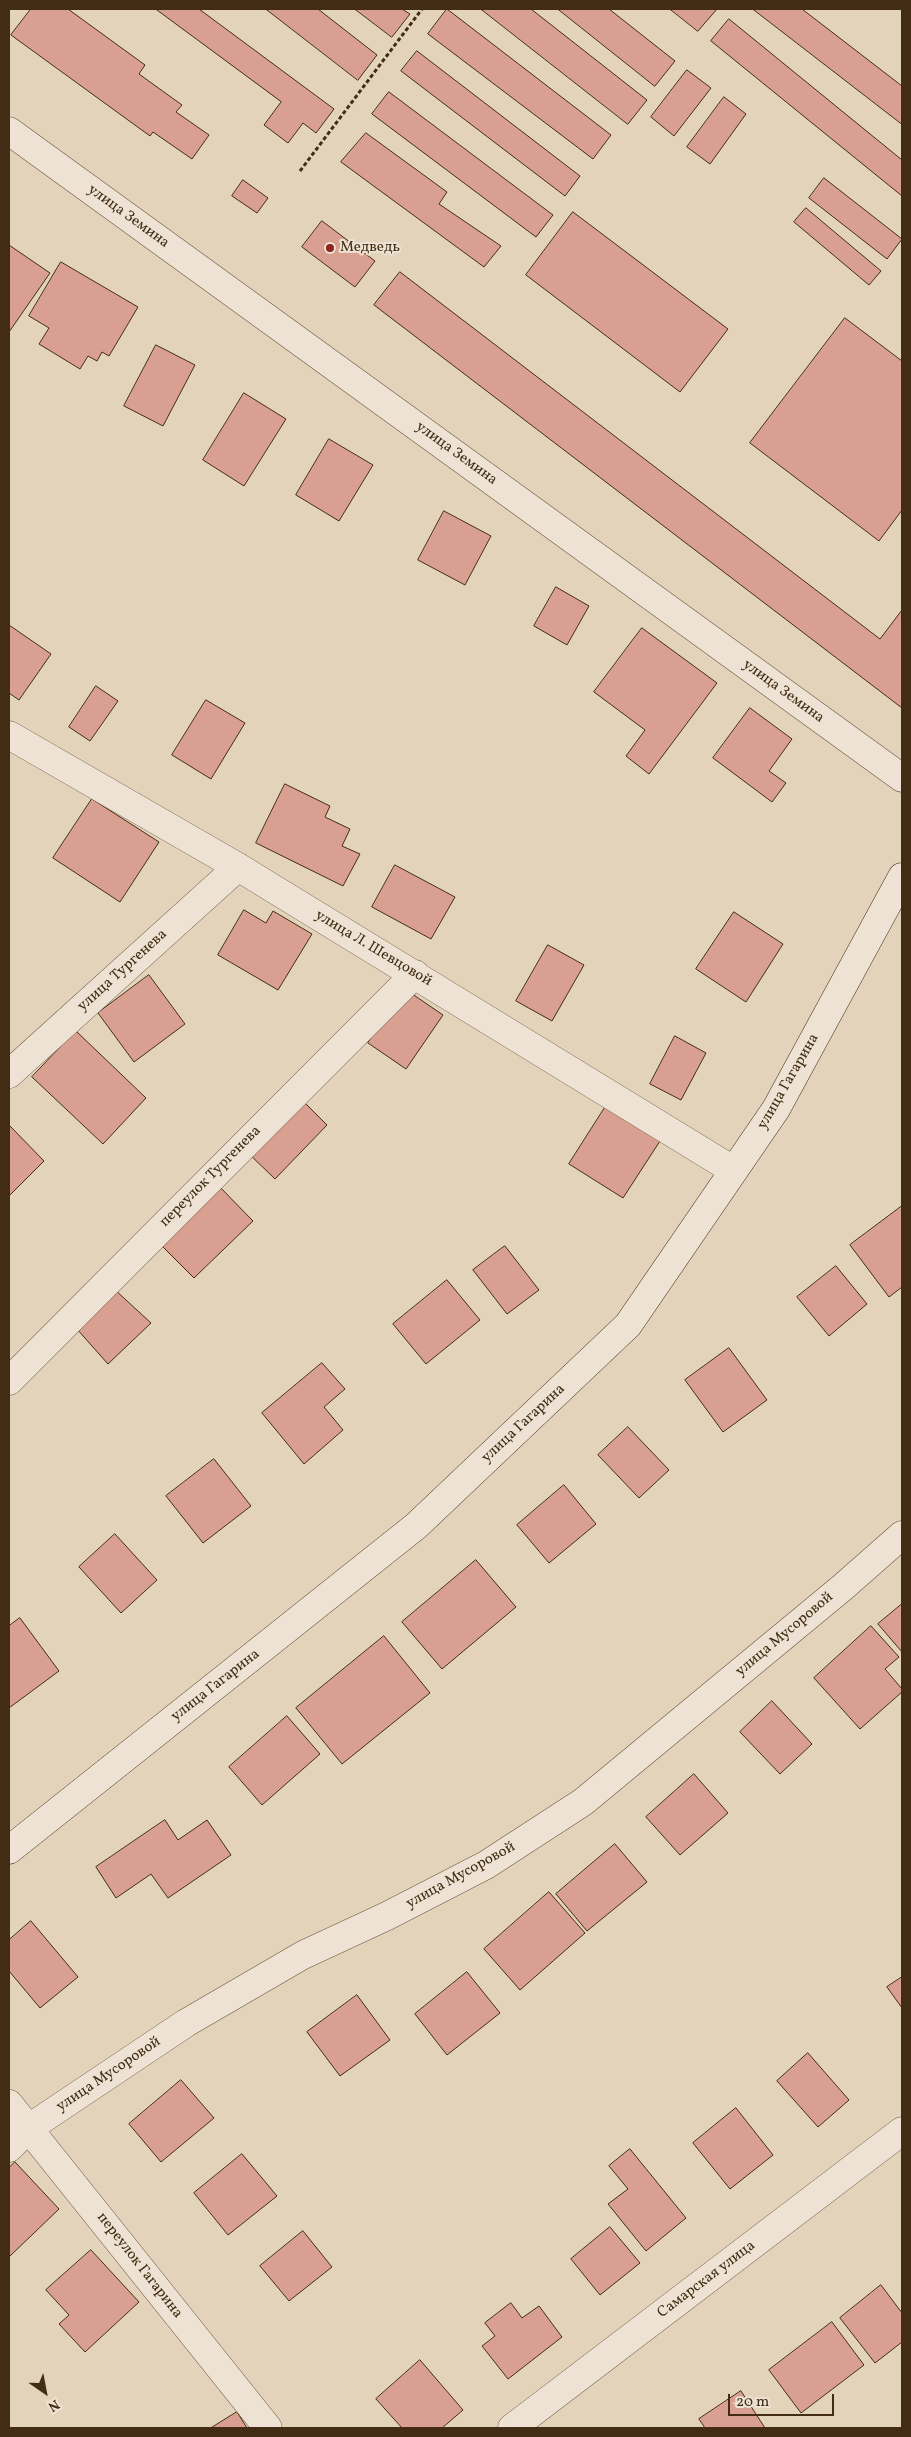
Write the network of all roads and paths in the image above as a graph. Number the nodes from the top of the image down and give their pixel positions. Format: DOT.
graph roads {
  1 [pos="422,9"];
  2 [pos="9,131"];
  3 [pos="300,172"];
  4 [pos="9,735"];
  5 [pos="902,778"];
  6 [pos="238,868"];
  7 [pos="902,877"];
  8 [pos="415,974"];
  9 [pos="9,1074"];
  10 [pos="733,1170"];
  11 [pos="9,1381"];
  12 [pos="902,1535"];
  13 [pos="9,1850"];
  14 [pos="9,2104"];
  15 [pos="29,2128"];
  16 [pos="902,2131"];
  17 [pos="9,2148"];
  18 [pos="268,2428"];
  19 [pos="512,2428"];
  1 -- 3 [label="path"];
  2 -- 5 [label="street, улица Земина"];
  4 -- 6 [label="street, улица Л. Шевцовой"];
  6 -- 8 [label="street, улица Л. Шевцовой"];
  6 -- 9 [label="street, улица Тургенева"];
  7 -- 10 [label="street, улица Гагарина"];
  8 -- 10 [label="street, улица Л. Шевцовой"];
  8 -- 11 [label="street, переулок Тургенева"];
  10 -- 13 [label="street, улица Гагарина"];
  12 -- 15 [label="street, улица Мусоровой"];
  14 -- 15 [label="street, переулок Гагарина"];
  15 -- 17 [label="street, улица Мусоровой"];
  15 -- 18 [label="street, переулок Гагарина"];
  16 -- 19 [label="street, Самарская улица"];
}
